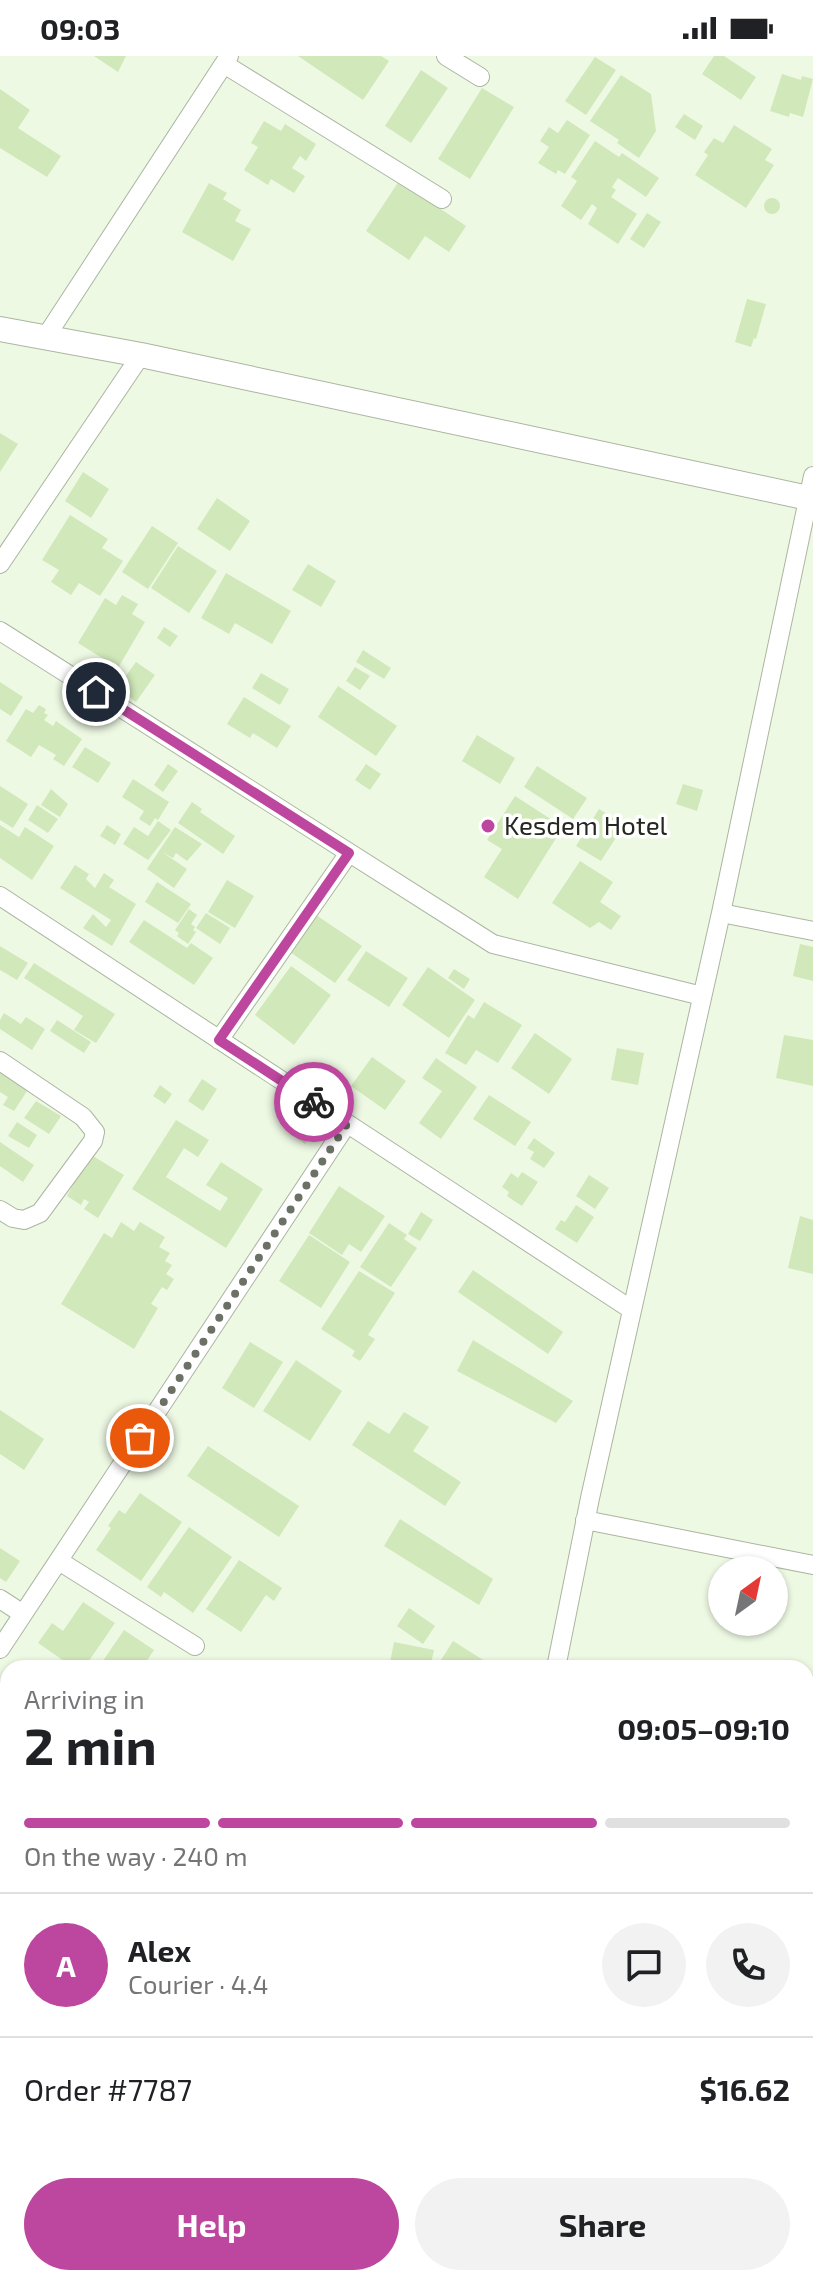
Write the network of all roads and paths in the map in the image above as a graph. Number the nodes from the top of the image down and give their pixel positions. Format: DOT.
graph roads {
  1 [pos="446,56"];
  2 [pos="226,60"];
  3 [pos="480,77"];
  4 [pos="442,199"];
  5 [pos="0,329"];
  6 [pos="45,338"];
  7 [pos="141,355"];
  8 [pos="812,491"];
  9 [pos="0,564"];
  10 [pos="0,631"];
  11 [pos="349,853"];
  12 [pos="0,896"];
  13 [pos="721,913"];
  14 [pos="813,931"];
  15 [pos="702,996"];
  16 [pos="219,1040"];
  17 [pos="0,1061"];
  18 [pos="347,1124"];
  19 [pos="0,1210"];
  20 [pos="632,1310"];
  21 [pos="585,1520"];
  22 [pos="59,1561"];
  23 [pos="813,1565"];
  24 [pos="0,1599"];
  25 [pos="23,1614"];
  26 [pos="195,1646"];
  27 [pos="0,1649"];
  28 [pos="558,1660"];
  1 -- 3 [label="street"];
  2 -- 4 [label="street"];
  2 -- 6 [label="street"];
  5 -- 6 [label="street"];
  6 -- 7 [label="street"];
  7 -- 8 [label="street"];
  7 -- 9 [label="street"];
  8 -- 13 [label="street"];
  10 -- 11 [label="street"];
  11 -- 15 [label="street"];
  11 -- 16 [label="street"];
  12 -- 16 [label="street"];
  13 -- 14 [label="street"];
  13 -- 15 [label="street"];
  15 -- 20 [label="street"];
  16 -- 18 [label="street"];
  17 -- 19 [label="street"];
  18 -- 20 [label="street"];
  18 -- 22 [label="street"];
  20 -- 21 [label="street"];
  21 -- 23 [label="street"];
  21 -- 28 [label="street"];
  22 -- 25 [label="street"];
  22 -- 26 [label="street"];
  24 -- 25 [label="street"];
  25 -- 27 [label="street"];
}
